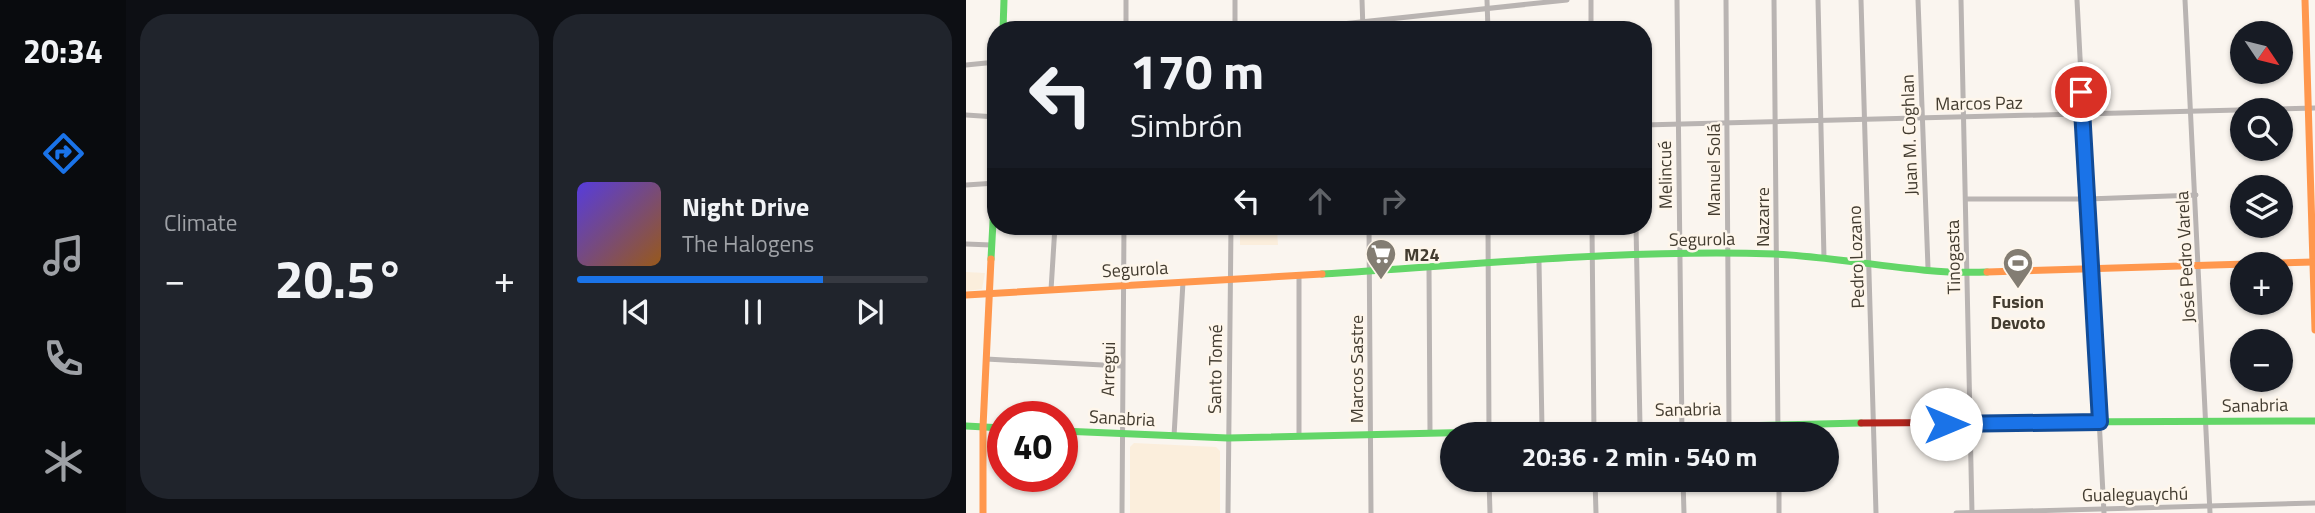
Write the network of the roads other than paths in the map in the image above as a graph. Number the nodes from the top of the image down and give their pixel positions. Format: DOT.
graph roads {
  1 [pos="1004,0"];
  2 [pos="1126,0"];
  3 [pos="1235,0"];
  4 [pos="1362,0"];
  5 [pos="1487,0"];
  6 [pos="1567,0"];
  7 [pos="1591,0"];
  8 [pos="1677,0"];
  9 [pos="1726,0"];
  10 [pos="1774,0"];
  11 [pos="1818,0"];
  12 [pos="1861,0"];
  13 [pos="1917,0"];
  14 [pos="1961,0"];
  15 [pos="2077,0"];
  16 [pos="2185,0"];
  17 [pos="2305,0"];
  18 [pos="1488,8"];
  19 [pos="1003,21"];
  20 [pos="1126,21"];
  21 [pos="1235,21"];
  22 [pos="1362,21"];
  23 [pos="1488,21"];
  24 [pos="1591,21"];
  25 [pos="987,63"];
  26 [pos="966,65"];
  27 [pos="2312,108"];
  28 [pos="2191,110"];
  29 [pos="2082,115"];
  30 [pos="966,116"];
  31 [pos="987,117"];
  32 [pos="1963,117"];
  33 [pos="1922,118"];
  34 [pos="1865,120"];
  35 [pos="1821,121"];
  36 [pos="1775,122"];
  37 [pos="1728,123"];
  38 [pos="1679,124"];
  39 [pos="1652,125"];
  40 [pos="987,184"];
  41 [pos="966,185"];
  42 [pos="2313,188"];
  43 [pos="2196,195"];
  44 [pos="1966,199"];
  45 [pos="2088,199"];
  46 [pos="992,235"];
  47 [pos="1054,235"];
  48 [pos="1124,235"];
  49 [pos="1231,235"];
  50 [pos="1369,235"];
  51 [pos="1488,235"];
  52 [pos="1592,235"];
  53 [pos="1636,235"];
  54 [pos="2314,239"];
  55 [pos="966,244"];
  56 [pos="991,245"];
  57 [pos="1727,254"];
  58 [pos="1776,254"];
  59 [pos="1681,256"];
  60 [pos="1636,257"];
  61 [pos="1593,258"];
  62 [pos="1824,258"];
  63 [pos="1539,262"];
  64 [pos="2313,262"];
  65 [pos="1870,263"];
  66 [pos="1488,265"];
  67 [pos="2200,265"];
  68 [pos="1429,268"];
  69 [pos="1928,268"];
  70 [pos="2092,269"];
  71 [pos="1370,272"];
  72 [pos="1968,273"];
  73 [pos="1300,275"];
  74 [pos="1230,279"];
  75 [pos="1183,282"];
  76 [pos="1124,285"];
  77 [pos="1051,290"];
  78 [pos="989,294"];
  79 [pos="966,295"];
  80 [pos="2315,330"];
  81 [pos="986,359"];
  82 [pos="1122,366"];
  83 [pos="2315,421"];
  84 [pos="1489,422"];
  85 [pos="1542,422"];
  86 [pos="1594,422"];
  87 [pos="1640,422"];
  88 [pos="1682,422"];
  89 [pos="1729,422"];
  90 [pos="1778,422"];
  91 [pos="2100,422"];
  92 [pos="2208,422"];
  93 [pos="1839,424"];
  94 [pos="1875,424"];
  95 [pos="1969,424"];
  96 [pos="966,426"];
  97 [pos="983,427"];
  98 [pos="987,427"];
  99 [pos="1078,432"];
  100 [pos="1430,432"];
  101 [pos="1440,432"];
  102 [pos="1370,434"];
  103 [pos="1121,435"];
  104 [pos="1174,436"];
  105 [pos="1299,436"];
  106 [pos="1228,438"];
  107 [pos="1489,492"];
  108 [pos="1595,492"];
  109 [pos="1684,492"];
  110 [pos="1779,492"];
  111 [pos="2315,503"];
  112 [pos="2104,510"];
  113 [pos="2211,510"];
  114 [pos="983,513"];
  115 [pos="1122,513"];
  116 [pos="1228,513"];
  117 [pos="1371,513"];
  118 [pos="1490,513"];
  119 [pos="1596,513"];
  120 [pos="1684,513"];
  121 [pos="1779,513"];
  122 [pos="1876,513"];
  123 [pos="1956,513"];
  124 [pos="1972,513"];
  1 -- 19 [label="street"];
  2 -- 20 [label="street"];
  3 -- 21 [label="street"];
  4 -- 22 [label="street"];
  5 -- 18 [label="street"];
  6 -- 18 [label="street"];
  7 -- 24 [label="street"];
  8 -- 38 [label="street, Melincué"];
  9 -- 37 [label="street, Manuel Solá"];
  10 -- 36 [label="street, Nazarre"];
  11 -- 35 [label="street"];
  12 -- 34 [label="street, Pedro Lozano"];
  13 -- 33 [label="street, Juan M. Coghlan"];
  14 -- 32 [label="street, Tinogasta"];
  15 -- 29 [label="street"];
  16 -- 28 [label="street, José Pedro Varela"];
  17 -- 27 [label="street"];
  18 -- 22 [label="street"];
  18 -- 23 [label="street"];
  25 -- 26 [label="street"];
  27 -- 28 [label="street, Marcos Paz"];
  27 -- 42 [label="street"];
  28 -- 29 [label="street, Marcos Paz"];
  28 -- 43 [label="street, José Pedro Varela"];
  29 -- 32 [label="street, Marcos Paz"];
  29 -- 45 [label="street"];
  30 -- 31 [label="street"];
  32 -- 33 [label="street, Marcos Paz"];
  32 -- 44 [label="street, Tinogasta"];
  33 -- 34 [label="street, Marcos Paz"];
  33 -- 69 [label="street, Juan M. Coghlan"];
  34 -- 35 [label="street, Marcos Paz"];
  34 -- 65 [label="street, Pedro Lozano"];
  35 -- 36 [label="street, Marcos Paz"];
  35 -- 62 [label="street"];
  36 -- 37 [label="street, Marcos Paz"];
  36 -- 58 [label="street, Nazarre"];
  37 -- 38 [label="street, Marcos Paz"];
  37 -- 57 [label="street, Manuel Solá"];
  38 -- 39 [label="street, Marcos Paz"];
  38 -- 59 [label="street, Melincué"];
  40 -- 41 [label="street"];
  42 -- 54 [label="street"];
  43 -- 45 [label="street"];
  43 -- 67 [label="street, José Pedro Varela"];
  44 -- 45 [label="street"];
  44 -- 72 [label="street, Tinogasta"];
  45 -- 70 [label="street"];
  46 -- 56 [label="street"];
  47 -- 77 [label="street"];
  48 -- 76 [label="street, Arregui"];
  49 -- 74 [label="street, Santo Tomé"];
  50 -- 71 [label="street, Marcos Sastre"];
  51 -- 66 [label="street"];
  52 -- 61 [label="street"];
  53 -- 60 [label="street"];
  54 -- 64 [label="street"];
  55 -- 56 [label="street"];
  56 -- 78 [label="street"];
  57 -- 58 [label="street, Segurola"];
  57 -- 59 [label="street, Segurola"];
  57 -- 89 [label="street, Manuel Solá"];
  58 -- 62 [label="street, Segurola"];
  58 -- 90 [label="street, Nazarre"];
  59 -- 60 [label="street, Segurola"];
  59 -- 88 [label="street, Melincué"];
  60 -- 61 [label="street, Segurola"];
  60 -- 87 [label="street"];
  61 -- 63 [label="street, Segurola"];
  61 -- 86 [label="street"];
  62 -- 65 [label="street, Segurola"];
  63 -- 66 [label="street, Segurola"];
  63 -- 85 [label="street"];
  64 -- 67 [label="street, Segurola"];
  64 -- 80 [label="street"];
  65 -- 69 [label="street, Segurola"];
  65 -- 94 [label="street, Pedro Lozano"];
  66 -- 68 [label="street, Segurola"];
  66 -- 84 [label="street"];
  67 -- 70 [label="street, Segurola"];
  67 -- 92 [label="street, José Pedro Varela"];
  68 -- 71 [label="street, Segurola"];
  68 -- 100 [label="street"];
  69 -- 72 [label="street, Segurola"];
  70 -- 72 [label="street, Segurola"];
  70 -- 91 [label="street"];
  71 -- 73 [label="street, Segurola"];
  71 -- 102 [label="street, Marcos Sastre"];
  72 -- 95 [label="street, Tinogasta"];
  73 -- 74 [label="street, Segurola"];
  73 -- 105 [label="street"];
  74 -- 75 [label="street, Segurola"];
  74 -- 106 [label="street, Santo Tomé"];
  75 -- 76 [label="street, Segurola"];
  75 -- 104 [label="street"];
  76 -- 77 [label="street, Segurola"];
  76 -- 82 [label="street, Arregui"];
  77 -- 78 [label="street, Segurola"];
  78 -- 79 [label="street, Segurola"];
  78 -- 81 [label="street"];
  81 -- 82 [label="street"];
  81 -- 97 [label="street"];
  82 -- 103 [label="street, Arregui"];
  83 -- 92 [label="street, Sanabria"];
  91 -- 92 [label="street, Sanabria"];
  91 -- 95 [label="street, Sanabria"];
  91 -- 112 [label="street"];
  92 -- 113 [label="street, José Pedro Varela"];
  93 -- 94 [label="street, Sanabria"];
  94 -- 95 [label="street, Sanabria"];
  94 -- 122 [label="street, Pedro Lozano"];
  95 -- 124 [label="street, Tinogasta"];
  96 -- 97 [label="street"];
  97 -- 98 [label="street"];
  97 -- 114 [label="street"];
  99 -- 103 [label="street, Sanabria"];
  100 -- 101 [label="street, Sanabria"];
  100 -- 102 [label="street, Sanabria"];
  102 -- 105 [label="street, Sanabria"];
  102 -- 117 [label="street, Marcos Sastre"];
  103 -- 104 [label="street, Sanabria"];
  103 -- 115 [label="street, Arregui"];
  104 -- 106 [label="street, Sanabria"];
  105 -- 106 [label="street, Sanabria"];
  106 -- 116 [label="street, Santo Tomé"];
  107 -- 118 [label="street"];
  108 -- 119 [label="street"];
  109 -- 120 [label="street"];
  110 -- 121 [label="street"];
  111 -- 113 [label="street, Gualeguaychú"];
  112 -- 113 [label="street, Gualeguaychú"];
  112 -- 124 [label="street, Gualeguaychú"];
  123 -- 124 [label="street, Gualeguaychú"];
}
